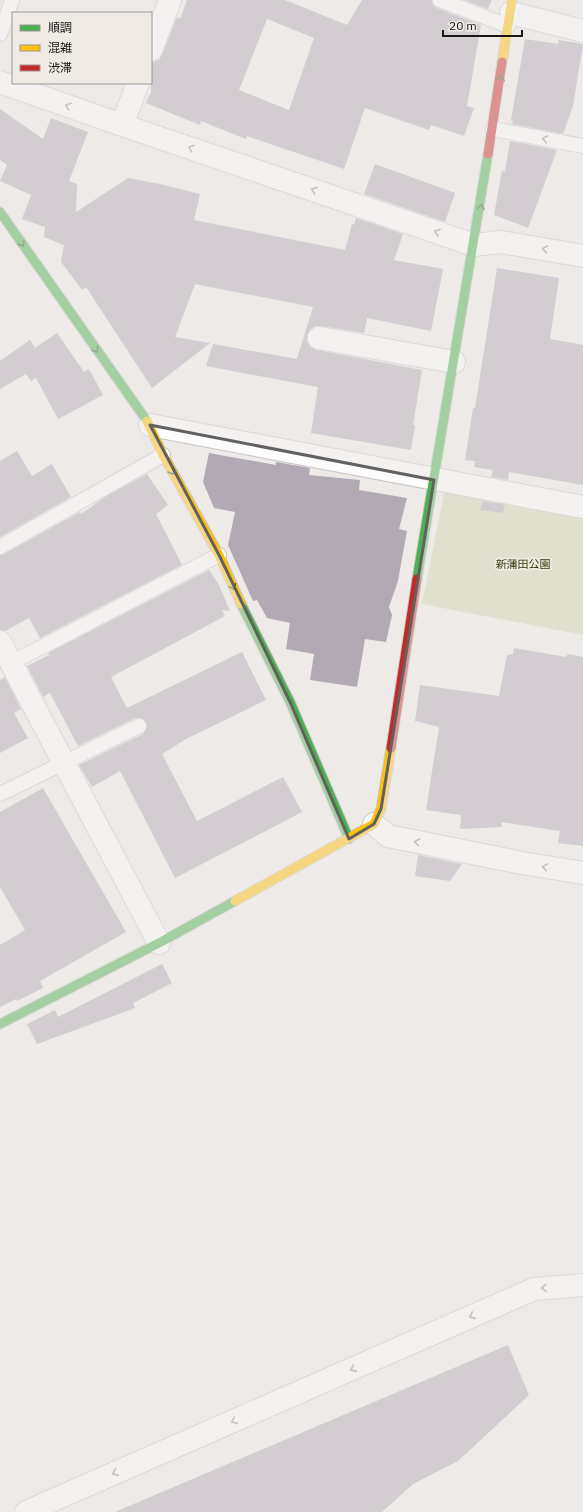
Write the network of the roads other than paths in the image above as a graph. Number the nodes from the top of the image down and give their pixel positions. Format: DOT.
graph roads {
  1 [pos="12,0"];
  2 [pos="170,0"];
  3 [pos="440,0"];
  4 [pos="511,13"];
  5 [pos="583,31"];
  6 [pos="0,34"];
  7 [pos="152,47"];
  8 [pos="0,82"];
  9 [pos="138,84"];
  10 [pos="122,125"];
  11 [pos="493,129"];
  12 [pos="583,146"];
  13 [pos="0,212"];
  14 [pos="474,245"];
  15 [pos="583,256"];
  16 [pos="319,338"];
  17 [pos="454,362"];
  18 [pos="150,425"];
  19 [pos="163,455"];
  20 [pos="434,480"];
  21 [pos="583,507"];
  22 [pos="0,547"];
  23 [pos="219,555"];
  24 [pos="0,642"];
  25 [pos="11,663"];
  26 [pos="139,726"];
  27 [pos="65,762"];
  28 [pos="0,794"];
  29 [pos="374,824"];
  30 [pos="349,839"];
  31 [pos="583,873"];
  32 [pos="159,943"];
  33 [pos="0,1024"];
  34 [pos="583,1285"];
  35 [pos="26,1512"];
  1 -- 6 [label="lane"];
  2 -- 7 [label="street"];
  3 -- 4 [label="lane"];
  4 -- 5 [label="street"];
  11 -- 4 [label="street, one-way"];
  10 -- 8 [label="street, one-way"];
  9 -- 10 [label="street"];
  14 -- 10 [label="street, one-way"];
  12 -- 11 [label="lane, one-way"];
  14 -- 11 [label="street, one-way"];
  13 -- 18 [label="street, one-way"];
  15 -- 14 [label="street, one-way"];
  14 -- 17 [label="street"];
  16 -- 17 [label="street"];
  17 -- 20 [label="street"];
  18 -- 19 [label="street"];
  18 -- 20 [label="street"];
  19 -- 22 [label="lane"];
  19 -- 23 [label="street, one-way"];
  20 -- 21 [label="street"];
  20 -- 29 [label="street"];
  23 -- 25 [label="lane"];
  23 -- 30 [label="street, one-way"];
  24 -- 25 [label="street"];
  25 -- 27 [label="street"];
  26 -- 27 [label="lane"];
  27 -- 28 [label="lane"];
  27 -- 32 [label="street"];
  29 -- 30 [label="street"];
  31 -- 29 [label="street, one-way"];
  30 -- 32 [label="street"];
  32 -- 33 [label="street"];
  34 -- 35 [label="street, one-way"];
}
